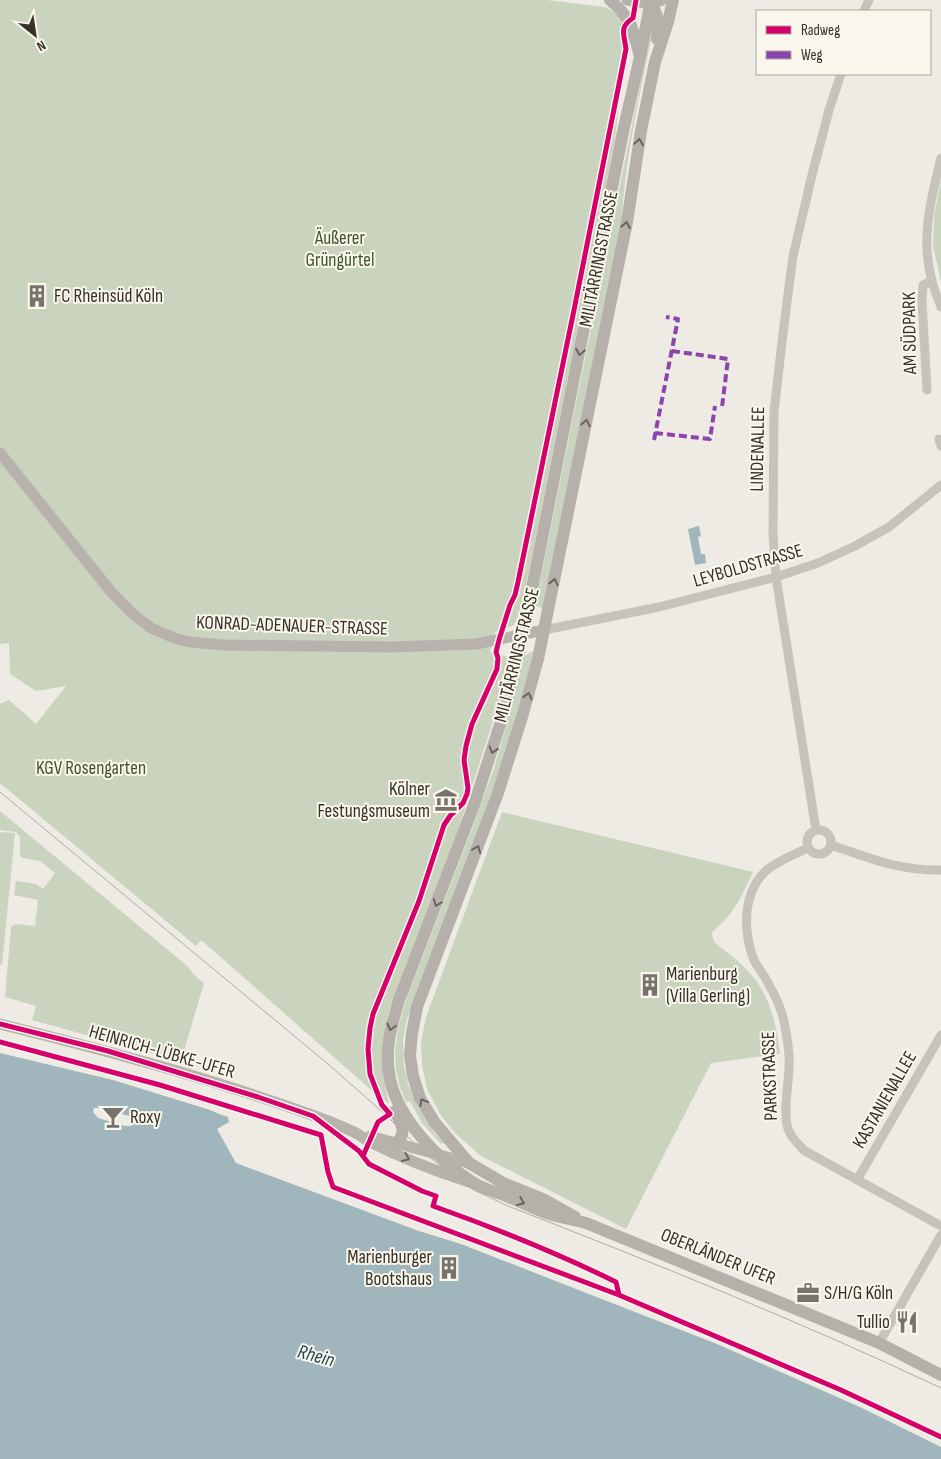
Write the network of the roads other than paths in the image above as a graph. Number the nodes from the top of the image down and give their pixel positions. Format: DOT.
graph roads {
  1 [pos="610,0"];
  2 [pos="627,0"];
  3 [pos="672,0"];
  4 [pos="655,1"];
  5 [pos="640,57"];
  6 [pos="655,62"];
  7 [pos="841,75"];
  8 [pos="941,158"];
  9 [pos="932,280"];
  10 [pos="941,307"];
  11 [pos="927,390"];
  12 [pos="0,453"];
  13 [pos="941,485"];
  14 [pos="776,577"];
  15 [pos="544,630"];
  16 [pos="522,635"];
  17 [pos="816,830"];
  18 [pos="830,845"];
  19 [pos="808,848"];
  20 [pos="941,870"];
  21 [pos="0,1024"];
  22 [pos="941,1035"];
  23 [pos="394,1094"];
  24 [pos="354,1132"];
  25 [pos="396,1143"];
  26 [pos="438,1154"];
  27 [pos="469,1163"];
  28 [pos="857,1180"];
  29 [pos="476,1184"];
  30 [pos="586,1223"];
  31 [pos="941,1226"];
  32 [pos="941,1235"];
  33 [pos="879,1343"];
  34 [pos="941,1375"];
  1 -- 5 [label="main road"];
  2 -- 4 [label="main road"];
  3 -- 6 [label="main road, MILITÄRRINGSTRASSE"];
  4 -- 5 [label="main road, MILITÄRRINGSTRASSE"];
  4 -- 6 [label="main road"];
  5 -- 16 [label="main road, MILITÄRRINGSTRASSE, one-way"];
  15 -- 6 [label="main road, MILITÄRRINGSTRASSE, one-way"];
  7 -- 14 [label="street, LINDENALLEE"];
  8 -- 9 [label="street, AM SÜDPARK"];
  9 -- 10 [label="street, AM SÜDPARK"];
  9 -- 11 [label="street, AM SÜDPARK"];
  12 -- 16 [label="main road, KONRAD-ADENAUER-STRASSE"];
  13 -- 14 [label="street, LEYBOLDSTRASSE"];
  14 -- 15 [label="street, LEYBOLDSTRASSE"];
  14 -- 17 [label="street, LINDENALLEE"];
  15 -- 16 [label="main road, KONRAD-ADENAUER-STRASSE"];
  27 -- 15 [label="main road, MILITÄRRINGSTRASSE, one-way"];
  16 -- 23 [label="main road, MILITÄRRINGSTRASSE, one-way"];
  17 -- 18 [label="street"];
  17 -- 19 [label="street"];
  18 -- 19 [label="street"];
  18 -- 20 [label="street"];
  19 -- 28 [label="street, PARKSTRASSE"];
  21 -- 24 [label="main road, HEINRICH-LÜBKE-UFER"];
  22 -- 28 [label="street, KASTANIENALLEE"];
  23 -- 25 [label="main road"];
  23 -- 26 [label="main road, MILITÄRRINGSTRASSE"];
  24 -- 25 [label="main road, HEINRICH-LÜBKE-UFER"];
  24 -- 29 [label="main road, HEINRICH-LÜBKE-UFER, one-way"];
  25 -- 26 [label="main road, HEINRICH-LÜBKE-UFER"];
  26 -- 27 [label="main road, HEINRICH-LÜBKE-UFER"];
  26 -- 29 [label="main road, MILITÄRRINGSTRASSE"];
  27 -- 30 [label="main road, MILITÄRRINGSTRASSE"];
  28 -- 31 [label="street, PARKSTRASSE"];
  29 -- 30 [label="main road, OBERLÄNDER UFER, one-way"];
  30 -- 33 [label="main road, OBERLÄNDER UFER"];
  32 -- 33 [label="street"];
  33 -- 34 [label="main road, OBERLÄNDER UFER"];
}
